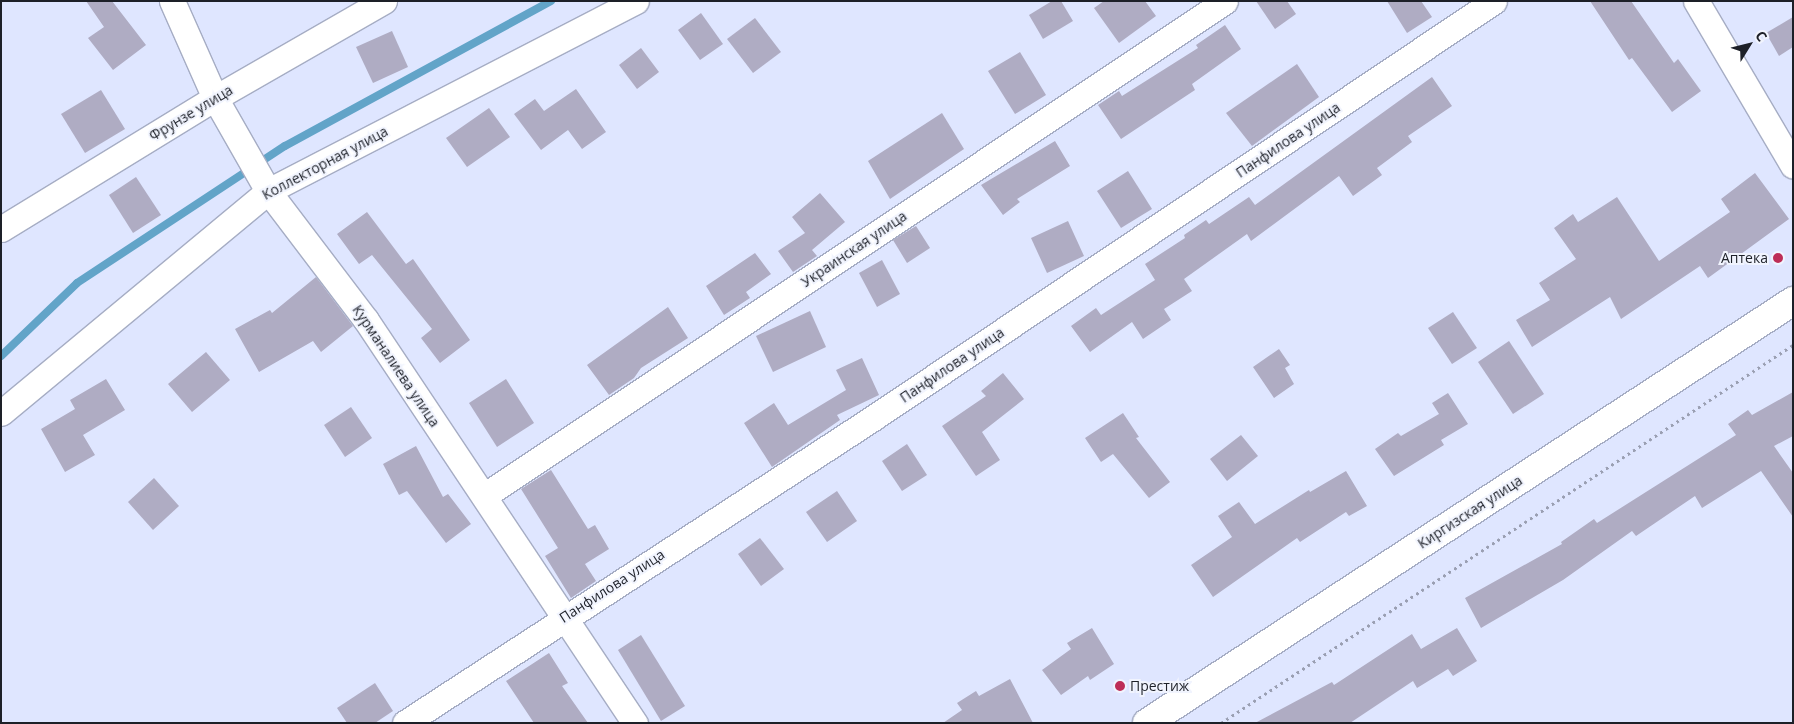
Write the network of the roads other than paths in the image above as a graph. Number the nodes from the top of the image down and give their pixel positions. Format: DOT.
graph roads {
  1 [pos="172,1"];
  2 [pos="384,1"];
  3 [pos="636,1"];
  4 [pos="1225,1"];
  5 [pos="1494,1"];
  6 [pos="1696,1"];
  7 [pos="215,98"];
  8 [pos="1793,166"];
  9 [pos="268,191"];
  10 [pos="1,229"];
  11 [pos="1793,301"];
  12 [pos="1,413"];
  13 [pos="484,496"];
  14 [pos="564,617"];
  15 [pos="405,723"];
  16 [pos="635,723"];
  17 [pos="1147,723"];
  1 -- 7 [label="street, Курманалиева улица"];
  2 -- 7 [label="street, Фрунзе улица"];
  3 -- 9 [label="street, Коллекторная улица"];
  4 -- 13 [label="street, Украинская улица"];
  5 -- 14 [label="street, Панфилова улица"];
  6 -- 8 [label="street"];
  7 -- 9 [label="street, Курманалиева улица"];
  7 -- 10 [label="street, Фрунзе улица"];
  9 -- 12 [label="street, Коллекторная улица"];
  9 -- 13 [label="street, Курманалиева улица"];
  11 -- 17 [label="main road, Киргизская улица"];
  13 -- 14 [label="street, Курманалиева улица"];
  14 -- 15 [label="street, Панфилова улица"];
  14 -- 16 [label="street, Курманалиева улица"];
}
